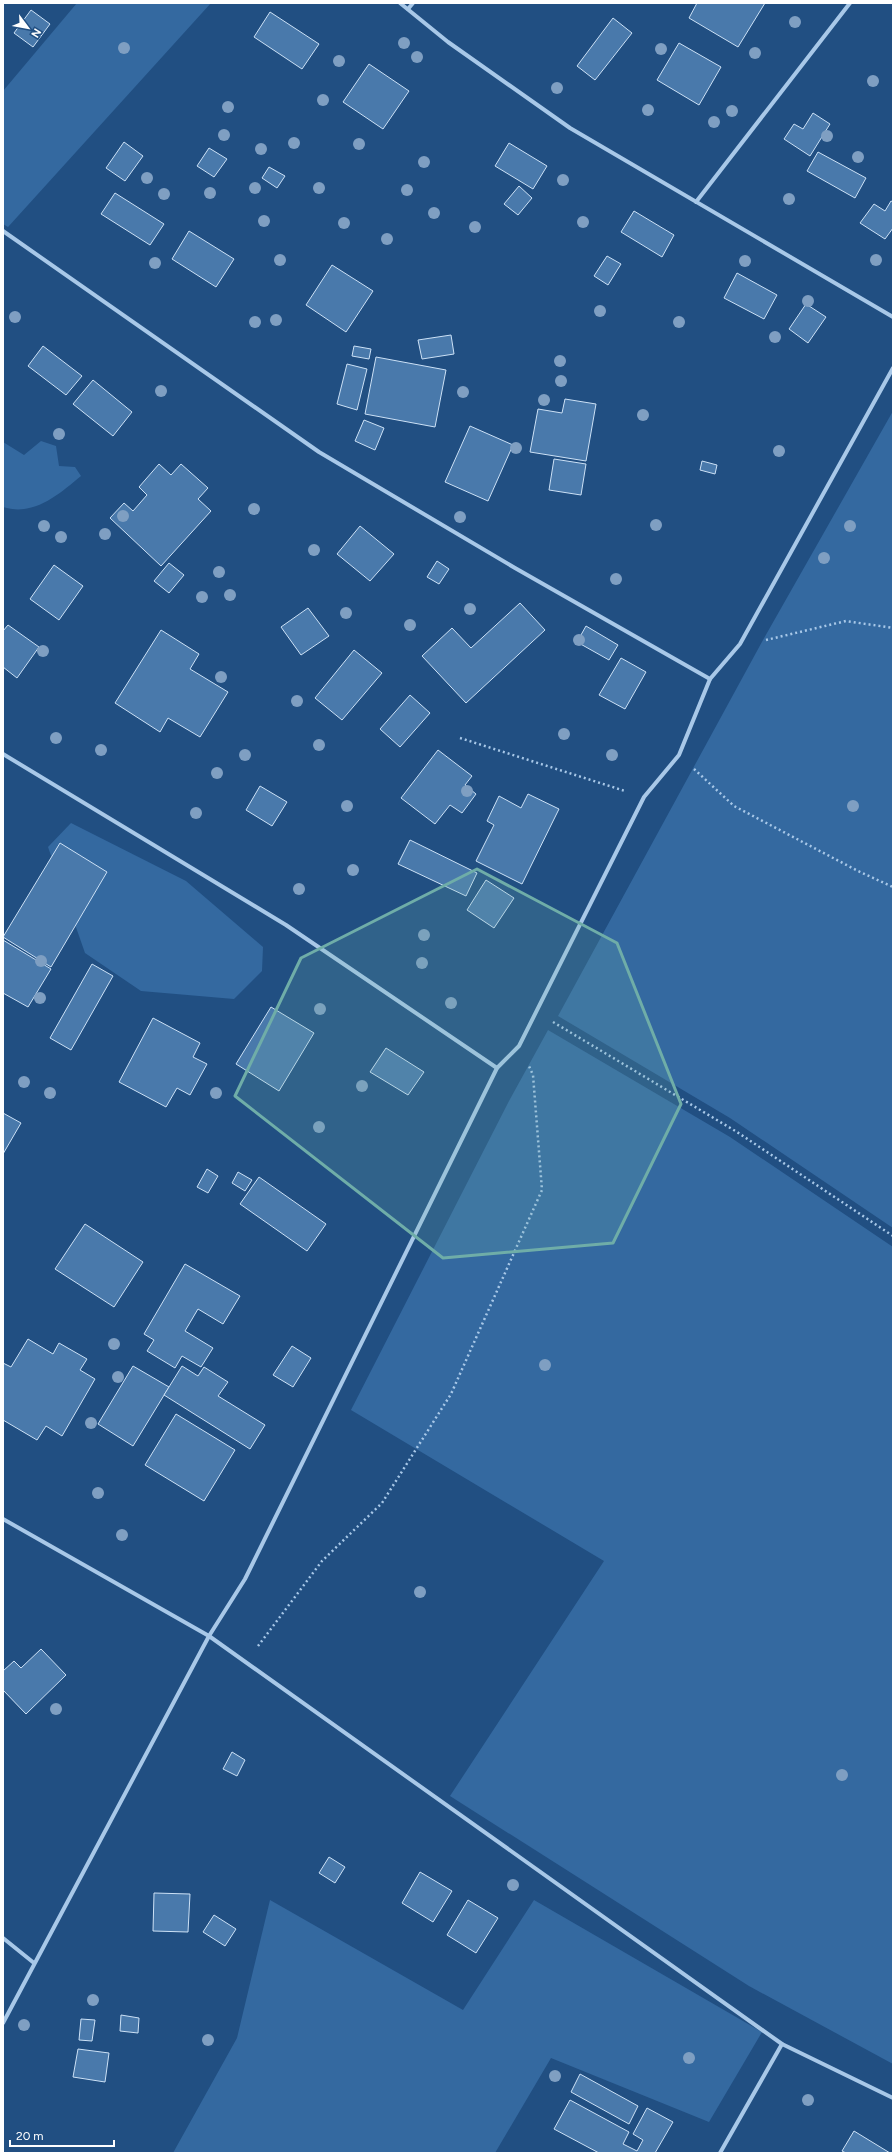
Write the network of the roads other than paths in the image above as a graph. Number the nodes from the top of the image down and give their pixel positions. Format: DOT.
graph roads {
  1 [pos="400,3"];
  2 [pos="413,3"];
  3 [pos="850,3"];
  4 [pos="408,9"];
  5 [pos="696,202"];
  6 [pos="3,231"];
  7 [pos="893,316"];
  8 [pos="893,368"];
  9 [pos="710,679"];
  10 [pos="3,754"];
  11 [pos="497,1068"];
  12 [pos="3,1519"];
  13 [pos="209,1636"];
  14 [pos="3,1938"];
  15 [pos="34,1963"];
  16 [pos="3,2023"];
  17 [pos="782,2044"];
  18 [pos="893,2098"];
  19 [pos="720,2153"];
  1 -- 4 [label="street"];
  2 -- 4 [label="street"];
  3 -- 5 [label="street"];
  4 -- 5 [label="street"];
  5 -- 7 [label="street"];
  6 -- 9 [label="street"];
  8 -- 9 [label="street"];
  9 -- 11 [label="street"];
  10 -- 11 [label="street"];
  11 -- 13 [label="street"];
  12 -- 13 [label="street"];
  13 -- 15 [label="street"];
  13 -- 17 [label="street"];
  14 -- 15 [label="street"];
  15 -- 16 [label="street"];
  17 -- 18 [label="street"];
  17 -- 19 [label="street"];
}
